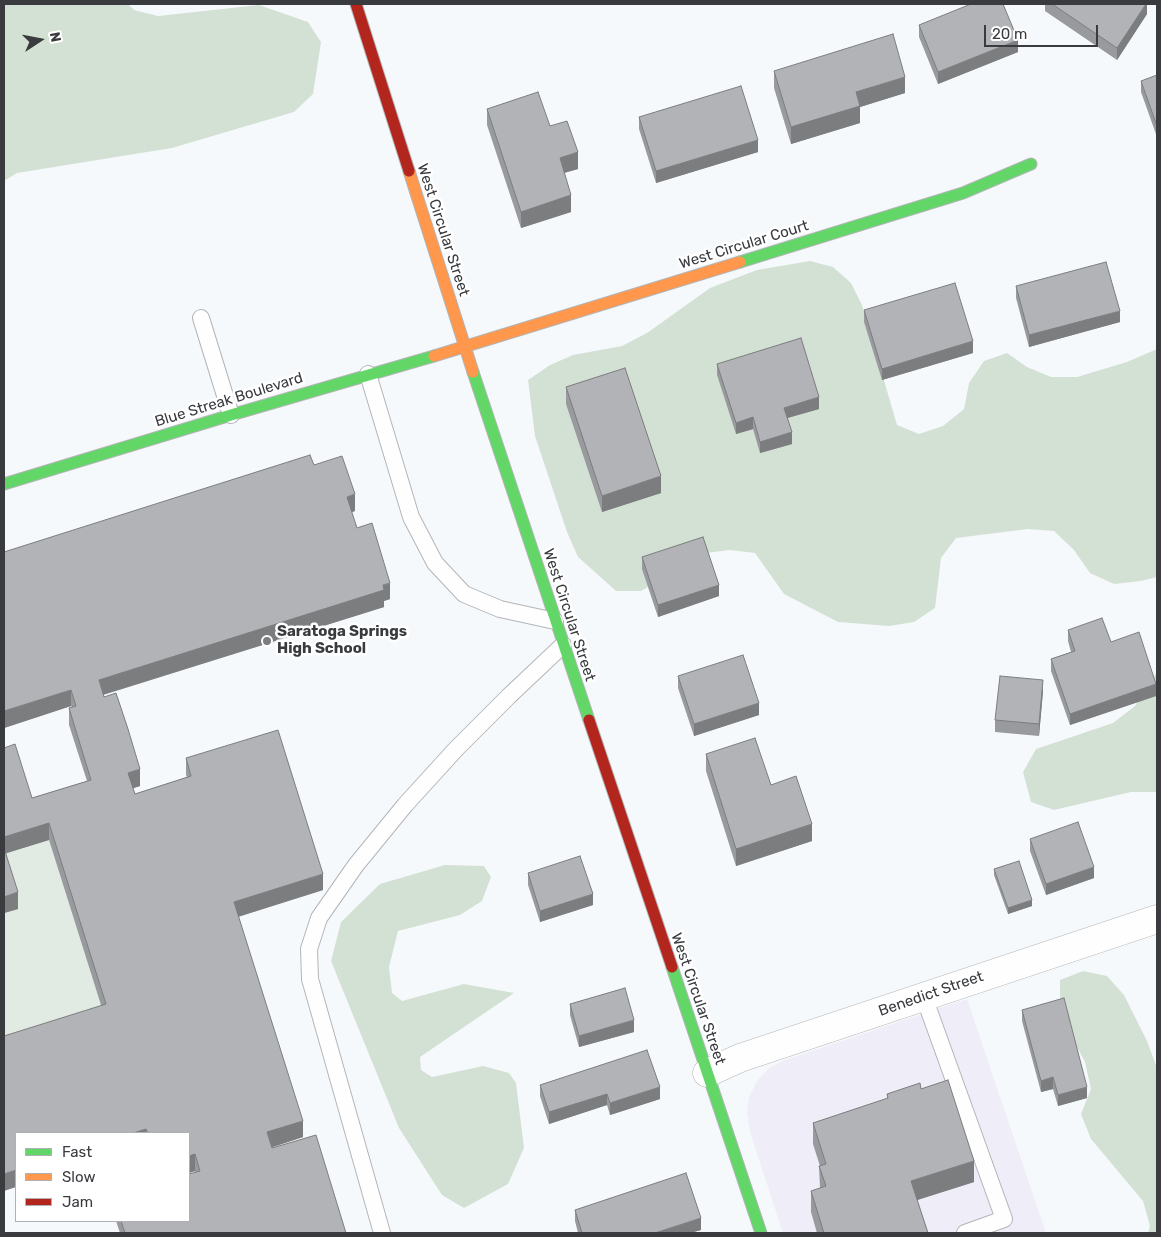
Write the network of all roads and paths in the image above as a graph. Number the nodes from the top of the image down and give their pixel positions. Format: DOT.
graph roads {
  1 [pos="356,4"];
  2 [pos="1030,164"];
  3 [pos="201,318"];
  4 [pos="464,347"];
  5 [pos="368,374"];
  6 [pos="231,415"];
  7 [pos="4,484"];
  8 [pos="555,621"];
  9 [pos="563,646"];
  10 [pos="1157,919"];
  11 [pos="924,997"];
  12 [pos="707,1073"];
  13 [pos="382,1233"];
  14 [pos="761,1233"];
  15 [pos="965,1233"];
  1 -- 4 [label="street, West Circular Street"];
  2 -- 4 [label="street, West Circular Court"];
  3 -- 6 [label="lane"];
  4 -- 5 [label="street, Blue Streak Boulevard"];
  4 -- 8 [label="street, West Circular Street"];
  5 -- 6 [label="street, Blue Streak Boulevard"];
  5 -- 8 [label="lane"];
  6 -- 7 [label="street, Blue Streak Boulevard"];
  8 -- 9 [label="street, West Circular Street"];
  9 -- 12 [label="street, West Circular Street"];
  9 -- 13 [label="lane"];
  10 -- 11 [label="street, Benedict Street"];
  11 -- 12 [label="street, Benedict Street"];
  11 -- 15 [label="lane"];
  12 -- 14 [label="street, West Circular Street"];
}
